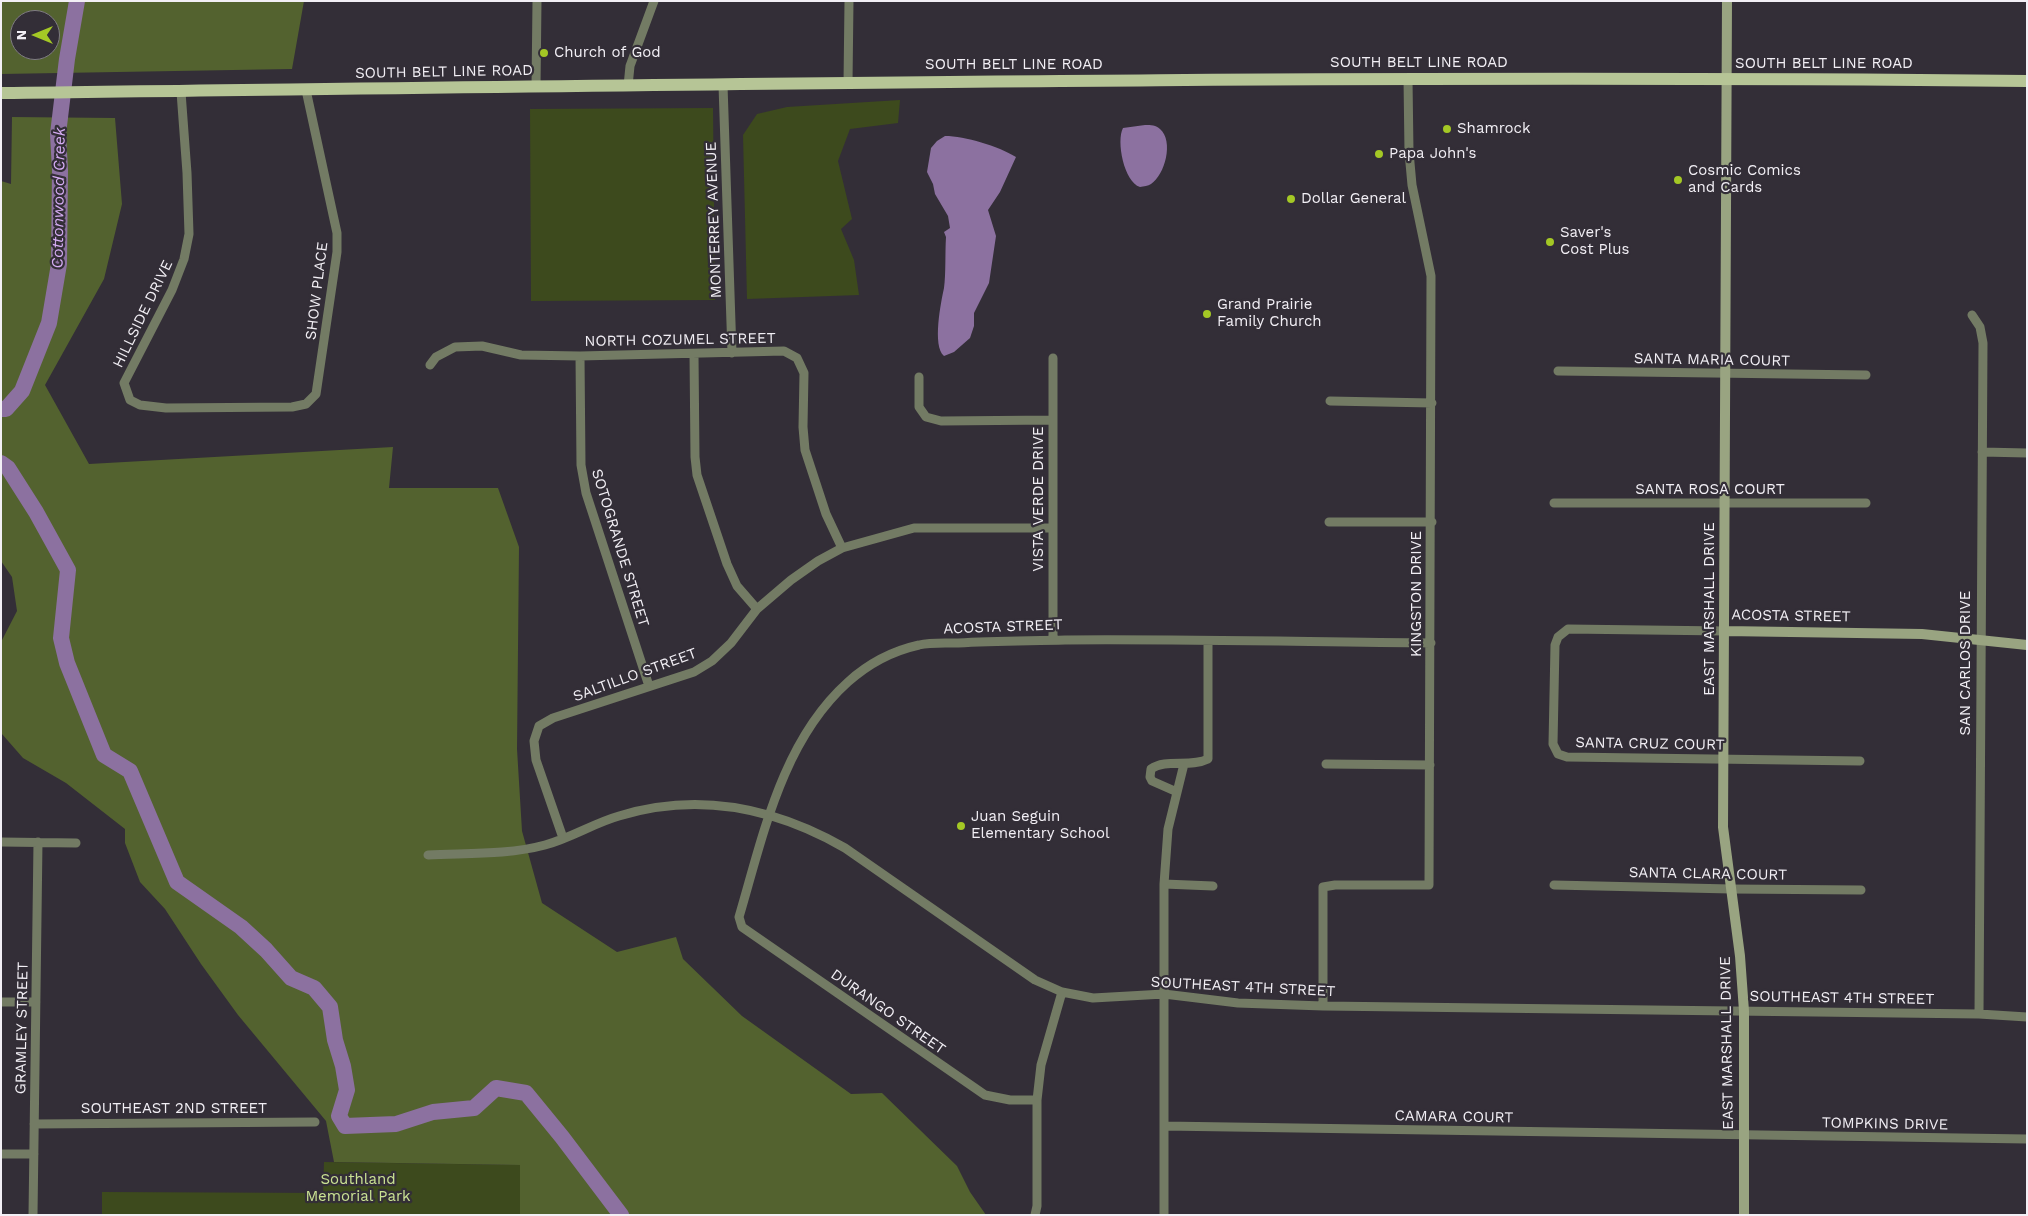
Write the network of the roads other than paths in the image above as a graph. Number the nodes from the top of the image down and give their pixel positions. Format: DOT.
graph roads {
  1 [pos="537,1"];
  2 [pos="654,1"];
  3 [pos="849,1"];
  4 [pos="1727,1"];
  5 [pos="1408,78"];
  6 [pos="1726,80"];
  7 [pos="2027,81"];
  8 [pos="848,83"];
  9 [pos="628,86"];
  10 [pos="723,86"];
  11 [pos="536,87"];
  12 [pos="306,90"];
  13 [pos="181,92"];
  14 [pos="1,93"];
  15 [pos="1972,315"];
  16 [pos="732,353"];
  17 [pos="694,354"];
  18 [pos="580,356"];
  19 [pos="1053,358"];
  20 [pos="430,365"];
  21 [pos="1558,371"];
  22 [pos="1726,374"];
  23 [pos="1866,375"];
  24 [pos="920,377"];
  25 [pos="1330,401"];
  26 [pos="1432,403"];
  27 [pos="306,404"];
  28 [pos="1053,420"];
  29 [pos="1982,452"];
  30 [pos="2027,453"];
  31 [pos="1554,503"];
  32 [pos="1725,504"];
  33 [pos="1866,504"];
  34 [pos="1329,522"];
  35 [pos="1432,522"];
  36 [pos="1053,528"];
  37 [pos="842,548"];
  38 [pos="757,609"];
  39 [pos="1725,631"];
  40 [pos="1558,637"];
  41 [pos="1980,639"];
  42 [pos="1053,640"];
  43 [pos="1208,641"];
  44 [pos="1431,643"];
  45 [pos="2027,645"];
  46 [pos="649,686"];
  47 [pos="1725,759"];
  48 [pos="1860,761"];
  49 [pos="1184,764"];
  50 [pos="1326,764"];
  51 [pos="1430,765"];
  52 [pos="1177,792"];
  53 [pos="770,815"];
  54 [pos="563,838"];
  55 [pos="1,842"];
  56 [pos="38,842"];
  57 [pos="76,843"];
  58 [pos="428,854"];
  59 [pos="1164,884"];
  60 [pos="1554,885"];
  61 [pos="1213,886"];
  62 [pos="1731,889"];
  63 [pos="1861,890"];
  64 [pos="740,917"];
  65 [pos="1062,992"];
  66 [pos="1164,994"];
  67 [pos="1,1002"];
  68 [pos="36,1002"];
  69 [pos="1323,1006"];
  70 [pos="1744,1011"];
  71 [pos="1979,1014"];
  72 [pos="2027,1017"];
  73 [pos="1037,1100"];
  74 [pos="315,1122"];
  75 [pos="34,1124"];
  76 [pos="1164,1126"];
  77 [pos="1744,1136"];
  78 [pos="2027,1140"];
  79 [pos="1,1154"];
  80 [pos="34,1154"];
  81 [pos="33,1215"];
  82 [pos="1035,1215"];
  83 [pos="1164,1215"];
  84 [pos="1744,1215"];
  1 -- 11 [label="street"];
  2 -- 9 [label="street"];
  3 -- 8 [label="street"];
  4 -- 6 [label="main road, EAST MARSHALL DRIVE"];
  5 -- 6 [label="main road, SOUTH BELT LINE ROAD"];
  5 -- 8 [label="main road, SOUTH BELT LINE ROAD"];
  5 -- 26 [label="street, KINGSTON DRIVE"];
  6 -- 7 [label="main road, SOUTH BELT LINE ROAD"];
  6 -- 22 [label="main road, EAST MARSHALL DRIVE"];
  8 -- 10 [label="main road, SOUTH BELT LINE ROAD"];
  9 -- 10 [label="main road, SOUTH BELT LINE ROAD"];
  9 -- 11 [label="main road, SOUTH BELT LINE ROAD"];
  10 -- 16 [label="street, MONTERREY AVENUE"];
  11 -- 12 [label="main road, SOUTH BELT LINE ROAD"];
  12 -- 13 [label="main road, SOUTH BELT LINE ROAD"];
  12 -- 27 [label="street, SHOW PLACE"];
  13 -- 14 [label="main road, SOUTH BELT LINE ROAD"];
  13 -- 27 [label="street, HILLSIDE DRIVE"];
  15 -- 29 [label="street, SAN CARLOS DRIVE"];
  16 -- 17 [label="street, NORTH COZUMEL STREET"];
  16 -- 37 [label="street, NORTH COZUMEL STREET"];
  17 -- 18 [label="street, NORTH COZUMEL STREET"];
  17 -- 38 [label="street"];
  18 -- 20 [label="street, NORTH COZUMEL STREET"];
  18 -- 46 [label="street, SOTOGRANDE STREET"];
  19 -- 28 [label="street, VISTA VERDE DRIVE"];
  21 -- 22 [label="street, SANTA MARIA COURT"];
  22 -- 23 [label="street, SANTA MARIA COURT"];
  22 -- 32 [label="main road, EAST MARSHALL DRIVE"];
  24 -- 28 [label="street"];
  25 -- 26 [label="street"];
  26 -- 35 [label="street, KINGSTON DRIVE"];
  28 -- 36 [label="street, VISTA VERDE DRIVE"];
  29 -- 30 [label="street"];
  29 -- 41 [label="street, SAN CARLOS DRIVE"];
  31 -- 32 [label="street, SANTA ROSA COURT"];
  32 -- 33 [label="street, SANTA ROSA COURT"];
  32 -- 39 [label="main road, EAST MARSHALL DRIVE"];
  34 -- 35 [label="street"];
  35 -- 44 [label="street, KINGSTON DRIVE"];
  36 -- 37 [label="street, SALTILLO STREET"];
  36 -- 42 [label="street, VISTA VERDE DRIVE"];
  37 -- 38 [label="street, SALTILLO STREET"];
  38 -- 46 [label="street, SALTILLO STREET"];
  39 -- 40 [label="street, ACOSTA STREET"];
  39 -- 41 [label="main road, ACOSTA STREET"];
  39 -- 47 [label="main road, EAST MARSHALL DRIVE"];
  40 -- 47 [label="street, SANTA CRUZ COURT"];
  41 -- 45 [label="main road, ACOSTA STREET"];
  41 -- 71 [label="street, SAN CARLOS DRIVE"];
  42 -- 43 [label="street, ACOSTA STREET"];
  42 -- 53 [label="street, ACOSTA STREET"];
  43 -- 44 [label="street, ACOSTA STREET"];
  43 -- 49 [label="street"];
  44 -- 51 [label="street, KINGSTON DRIVE"];
  46 -- 54 [label="street, SALTILLO STREET"];
  47 -- 48 [label="street, SANTA CRUZ COURT"];
  47 -- 62 [label="main road, EAST MARSHALL DRIVE"];
  49 -- 52 [label="street"];
  49 -- 52 [label="street"];
  50 -- 51 [label="street"];
  51 -- 69 [label="street, KINGSTON DRIVE"];
  52 -- 59 [label="street"];
  53 -- 54 [label="street, SOUTHEAST 4TH STREET"];
  53 -- 64 [label="street, ACOSTA STREET"];
  53 -- 65 [label="street, SOUTHEAST 4TH STREET"];
  54 -- 58 [label="street, SOUTHEAST 4TH STREET"];
  55 -- 56 [label="street"];
  56 -- 57 [label="street"];
  56 -- 68 [label="street, GRAMLEY STREET"];
  59 -- 61 [label="street"];
  59 -- 66 [label="street"];
  60 -- 62 [label="street, SANTA CLARA COURT"];
  62 -- 63 [label="street, SANTA CLARA COURT"];
  62 -- 70 [label="main road, EAST MARSHALL DRIVE"];
  64 -- 73 [label="street, DURANGO STREET"];
  65 -- 66 [label="street, SOUTHEAST 4TH STREET"];
  65 -- 73 [label="street"];
  66 -- 69 [label="street, SOUTHEAST 4TH STREET"];
  66 -- 76 [label="street"];
  67 -- 68 [label="street"];
  68 -- 75 [label="street, GRAMLEY STREET"];
  69 -- 70 [label="street, SOUTHEAST 4TH STREET"];
  70 -- 71 [label="street, SOUTHEAST 4TH STREET"];
  70 -- 77 [label="main road, EAST MARSHALL DRIVE"];
  71 -- 72 [label="street, SOUTHEAST 4TH STREET"];
  73 -- 82 [label="street"];
  74 -- 75 [label="street, SOUTHEAST 2ND STREET"];
  75 -- 80 [label="street, GRAMLEY STREET"];
  76 -- 77 [label="street, CAMARA COURT"];
  76 -- 83 [label="street"];
  77 -- 78 [label="street, TOMPKINS DRIVE"];
  77 -- 84 [label="main road, EAST MARSHALL DRIVE"];
  79 -- 80 [label="street"];
  80 -- 81 [label="street, GRAMLEY STREET"];
}
